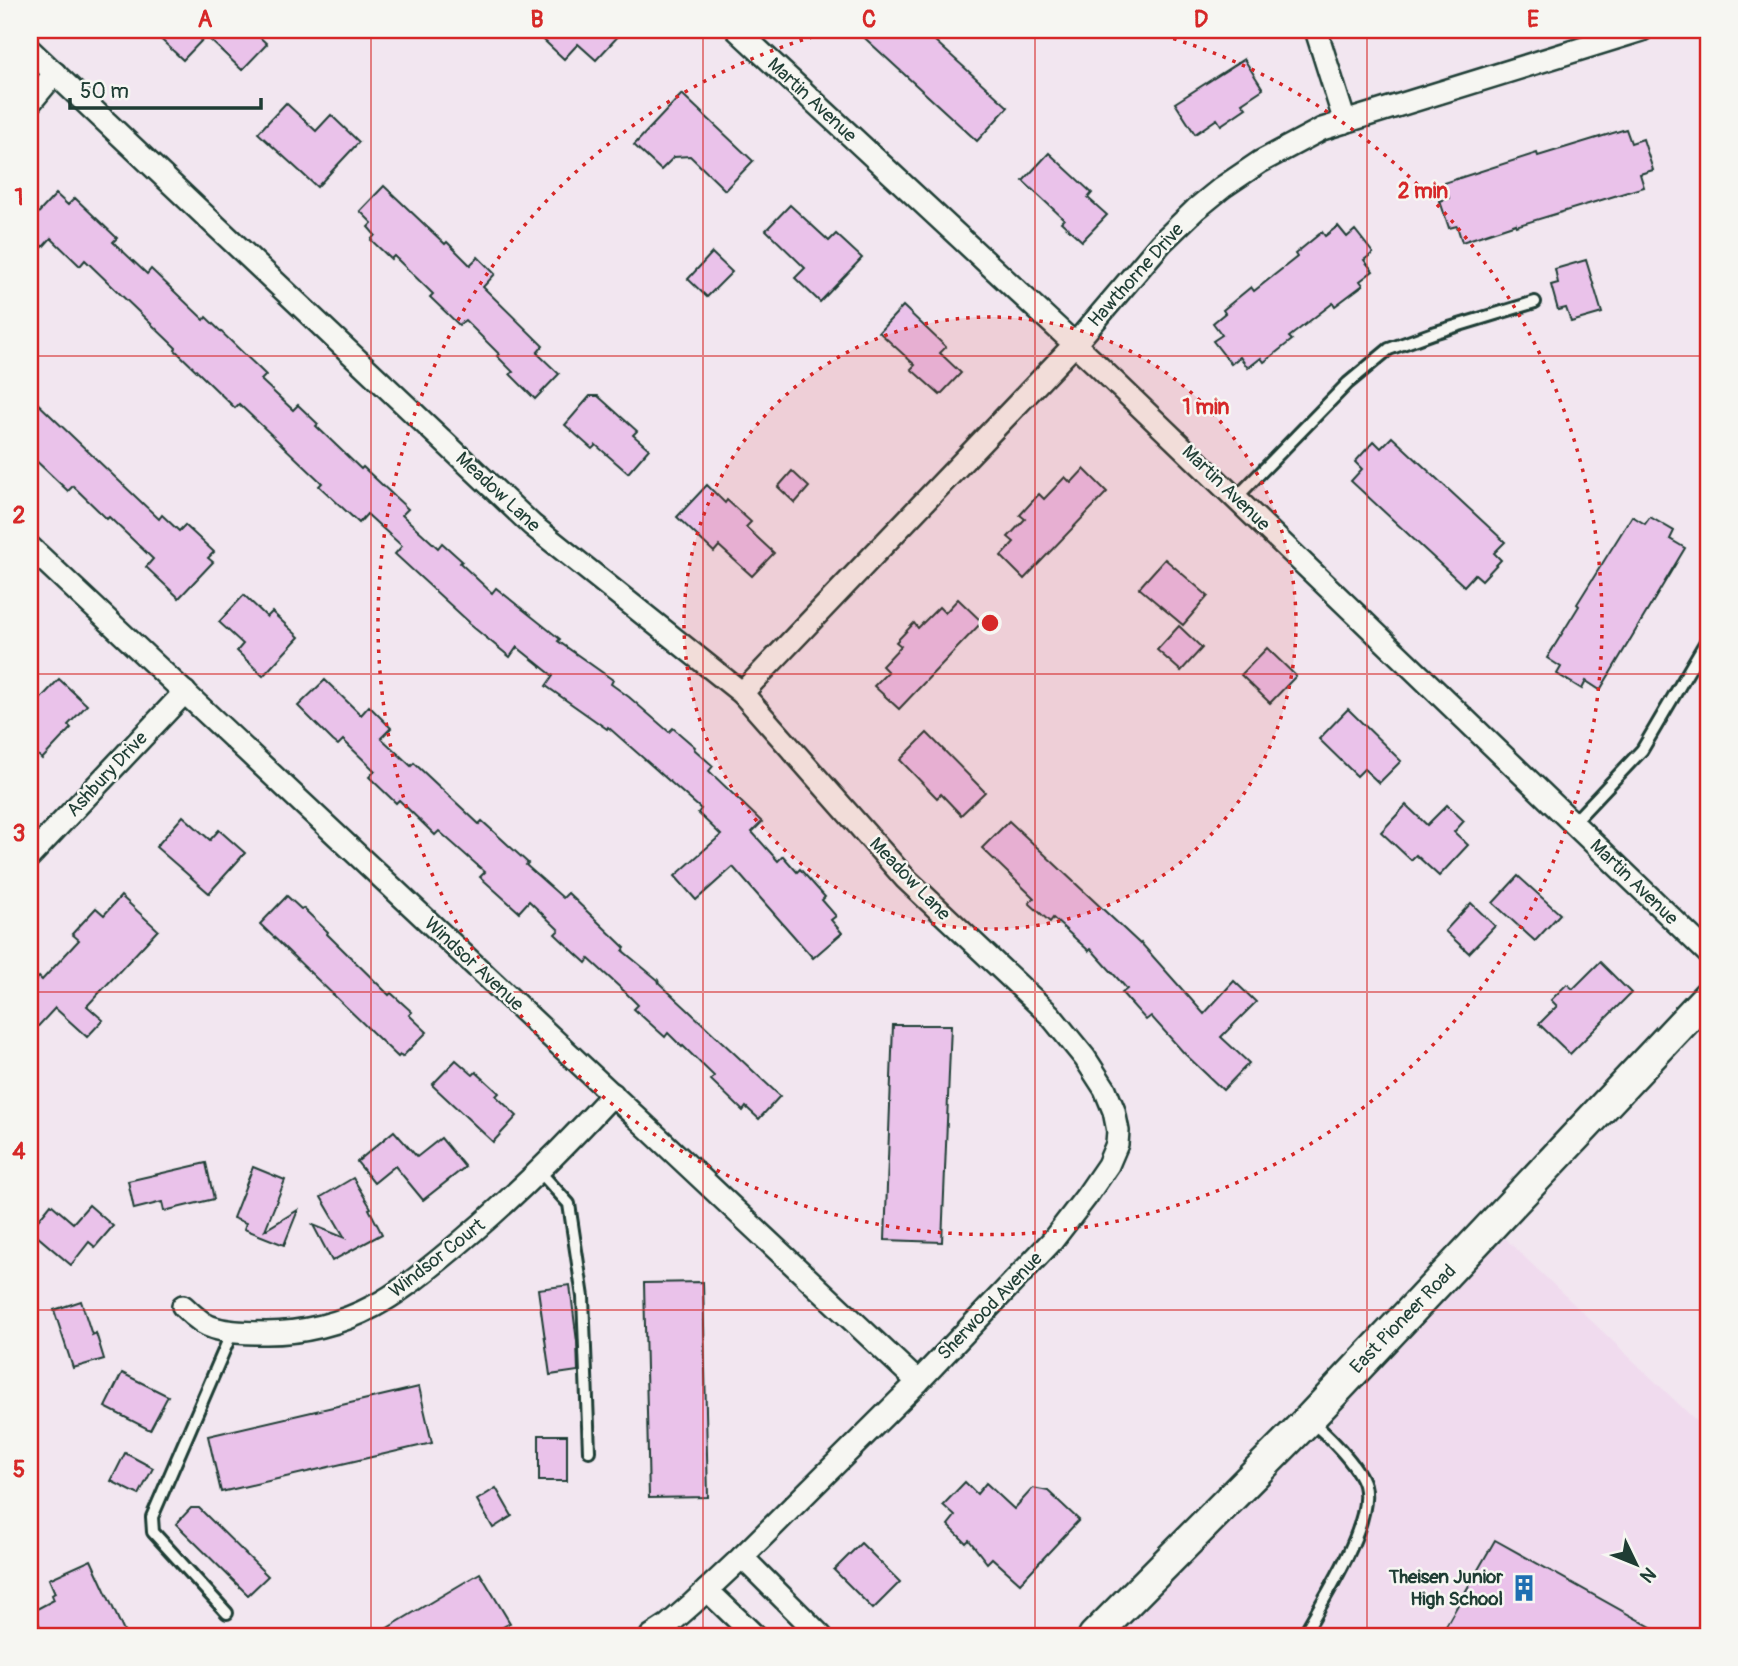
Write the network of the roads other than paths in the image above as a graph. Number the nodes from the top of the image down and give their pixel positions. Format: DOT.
graph roads {
  1 [pos="737,30"];
  2 [pos="1317,30"];
  3 [pos="1642,30"];
  4 [pos="30,50"];
  5 [pos="55,73"];
  6 [pos="30,103"];
  7 [pos="1345,122"];
  8 [pos="1535,302"];
  9 [pos="1075,344"];
  10 [pos="1236,498"];
  11 [pos="30,547"];
  12 [pos="1708,638"];
  13 [pos="185,692"];
  14 [pos="742,692"];
  15 [pos="1573,823"];
  16 [pos="30,856"];
  17 [pos="964,934"];
  18 [pos="1708,953"];
  19 [pos="1708,996"];
  20 [pos="613,1094"];
  21 [pos="539,1171"];
  22 [pos="183,1306"];
  23 [pos="232,1332"];
  24 [pos="918,1382"];
  25 [pos="1309,1419"];
  26 [pos="589,1451"];
  27 [pos="742,1557"];
  28 [pos="707,1590"];
  29 [pos="227,1613"];
  30 [pos="652,1636"];
  31 [pos="755,1636"];
  32 [pos="821,1636"];
  33 [pos="1094,1636"];
  34 [pos="1303,1636"];
  1 -- 9 [label="street, Martin Avenue"];
  2 -- 7 [label="street"];
  3 -- 7 [label="street, Hawthorne Drive"];
  4 -- 5 [label="street, Meadow Lane"];
  5 -- 6 [label="street"];
  5 -- 14 [label="street, Meadow Lane"];
  7 -- 9 [label="street, Hawthorne Drive"];
  8 -- 10 [label="lane"];
  9 -- 10 [label="street, Martin Avenue"];
  9 -- 14 [label="street, Hawthorne Drive"];
  10 -- 15 [label="street, Martin Avenue"];
  11 -- 13 [label="street, Windsor Avenue"];
  12 -- 15 [label="lane"];
  13 -- 16 [label="street, Ashbury Drive"];
  13 -- 20 [label="street, Windsor Avenue"];
  14 -- 17 [label="street, Meadow Lane"];
  15 -- 18 [label="street, Martin Avenue"];
  17 -- 24 [label="street, Sherwood Avenue"];
  19 -- 25 [label="main road, East Pioneer Road"];
  20 -- 21 [label="street, Windsor Court"];
  20 -- 24 [label="street, Windsor Avenue"];
  21 -- 23 [label="street, Windsor Court"];
  21 -- 26 [label="lane"];
  22 -- 23 [label="street, Windsor Court"];
  23 -- 29 [label="lane"];
  24 -- 27 [label="street, Sherwood Avenue"];
  25 -- 33 [label="main road, East Pioneer Road"];
  25 -- 34 [label="lane"];
  27 -- 28 [label="street, Sherwood Avenue"];
  27 -- 32 [label="street"];
  28 -- 30 [label="street, Sherwood Avenue"];
  28 -- 31 [label="street"];
}
